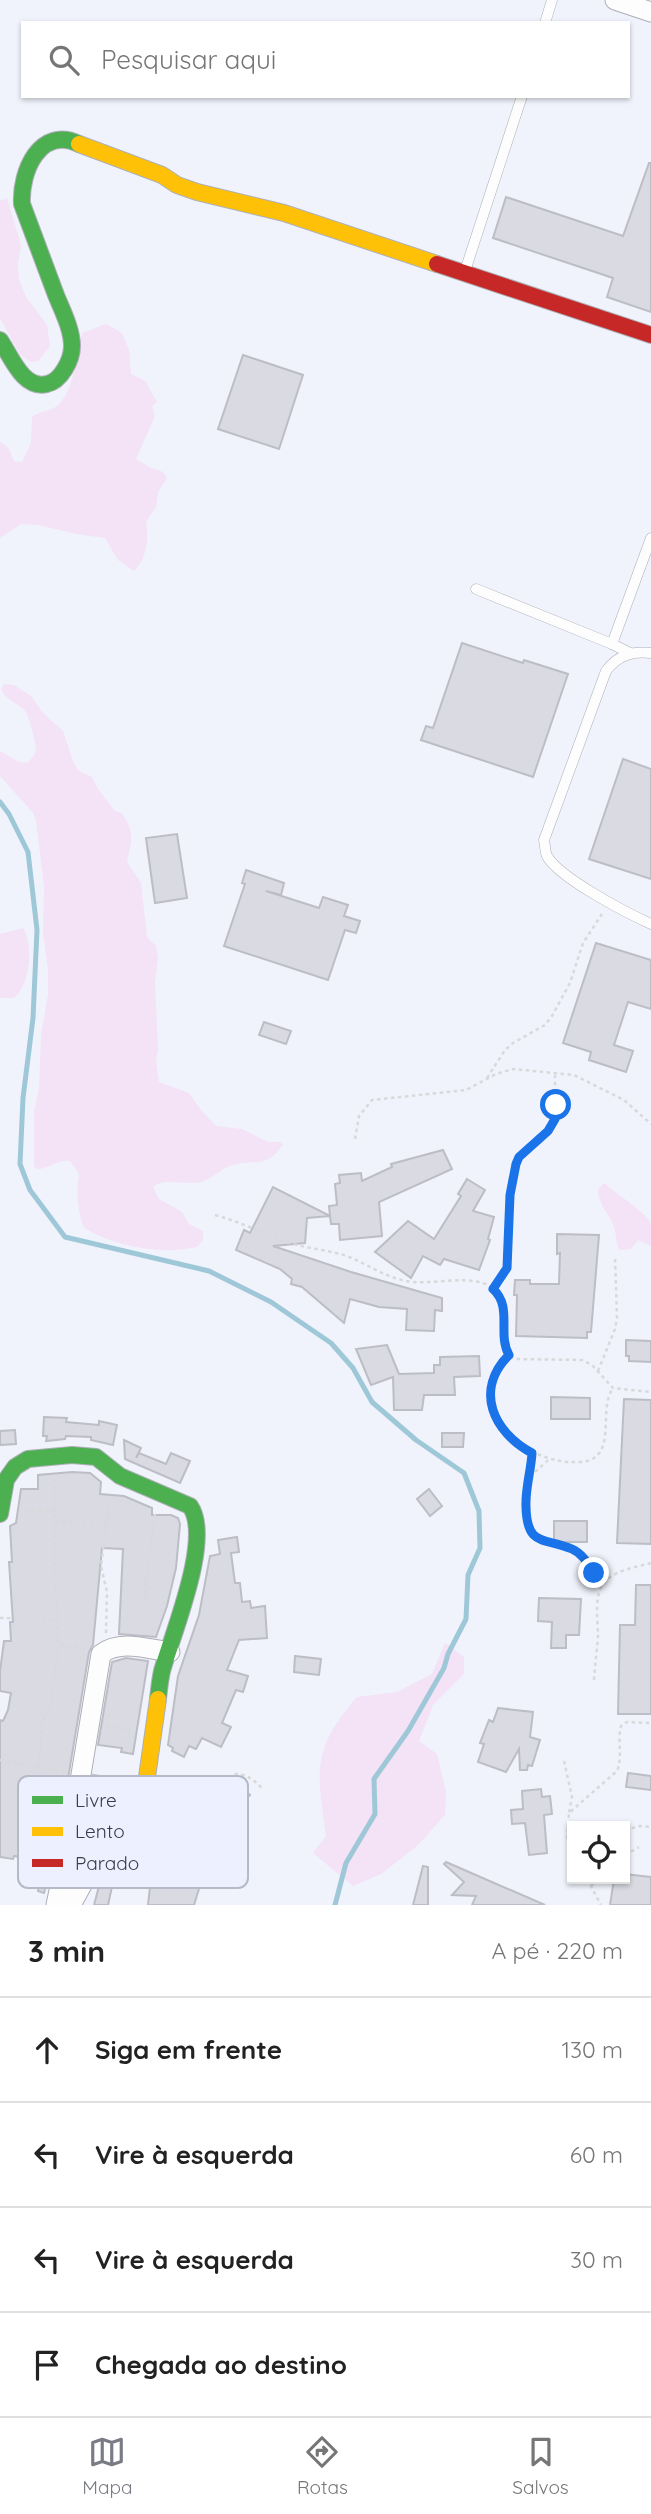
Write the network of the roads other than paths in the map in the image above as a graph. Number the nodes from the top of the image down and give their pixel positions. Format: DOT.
graph roads {
  1 [pos="552,0"];
  2 [pos="615,0"];
  3 [pos="651,12"];
  4 [pos="546,21"];
  5 [pos="521,98"];
  6 [pos="465,271"];
  7 [pos="651,335"];
  8 [pos="0,340"];
  9 [pos="651,538"];
  10 [pos="476,589"];
  11 [pos="612,644"];
  12 [pos="630,653"];
  13 [pos="651,653"];
  14 [pos="651,924"];
  15 [pos="0,1512"];
  16 [pos="170,1652"];
  17 [pos="82,1776"];
  18 [pos="147,1776"];
  19 [pos="80,1888"];
  20 [pos="71,1905"];
  1 -- 4 [label="lane"];
  2 -- 3 [label="street"];
  5 -- 6 [label="lane"];
  6 -- 7 [label="street"];
  6 -- 8 [label="street"];
  9 -- 11 [label="lane"];
  10 -- 11 [label="lane"];
  11 -- 12 [label="lane"];
  12 -- 13 [label="lane"];
  12 -- 14 [label="lane"];
  15 -- 16 [label="street"];
  16 -- 17 [label="street"];
  16 -- 18 [label="street"];
  19 -- 20 [label="street"];
}
